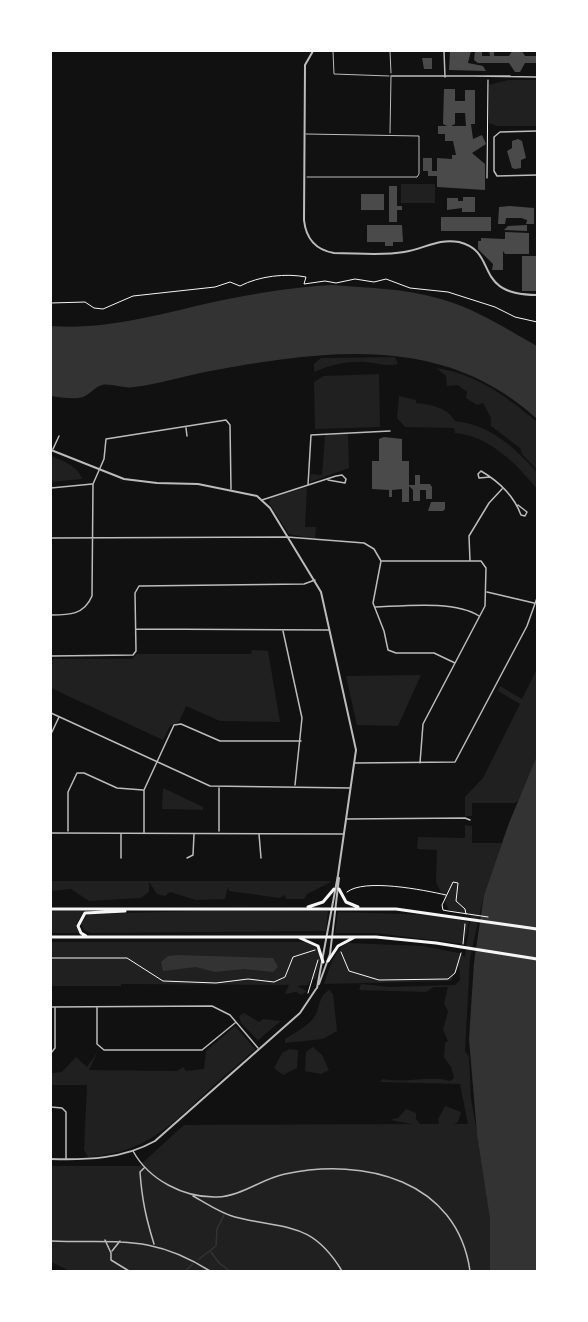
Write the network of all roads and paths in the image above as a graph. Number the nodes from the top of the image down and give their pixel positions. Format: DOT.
graph roads {
  1 [pos="313,51"];
  2 [pos="333,51"];
  3 [pos="390,51"];
  4 [pos="444,51"];
  5 [pos="391,76"];
  6 [pos="445,77"];
  7 [pos="537,77"];
  8 [pos="488,80"];
  9 [pos="537,131"];
  10 [pos="533,132"];
  11 [pos="305,134"];
  12 [pos="390,135"];
  13 [pos="537,135"];
  14 [pos="537,175"];
  15 [pos="305,177"];
  16 [pos="487,178"];
  17 [pos="537,295"];
  18 [pos="51,303"];
  19 [pos="537,322"];
  20 [pos="186,426"];
  21 [pos="390,431"];
  22 [pos="59,436"];
  23 [pos="187,436"];
  24 [pos="52,450"];
  25 [pos="99,471"];
  26 [pos="490,477"];
  27 [pos="328,480"];
  28 [pos="93,484"];
  29 [pos="308,485"];
  30 [pos="51,488"];
  31 [pos="503,488"];
  32 [pos="231,489"];
  33 [pos="262,500"];
  34 [pos="518,505"];
  35 [pos="93,537"];
  36 [pos="288,537"];
  37 [pos="51,538"];
  38 [pos="381,561"];
  39 [pos="470,561"];
  40 [pos="315,580"];
  41 [pos="486,592"];
  42 [pos="537,598"];
  43 [pos="535,603"];
  44 [pos="375,607"];
  45 [pos="51,615"];
  46 [pos="480,616"];
  47 [pos="135,629"];
  48 [pos="283,630"];
  49 [pos="330,630"];
  50 [pos="51,656"];
  51 [pos="455,663"];
  52 [pos="51,713"];
  53 [pos="59,717"];
  54 [pos="51,734"];
  55 [pos="301,741"];
  56 [pos="155,762"];
  57 [pos="354,763"];
  58 [pos="420,763"];
  59 [pos="295,786"];
  60 [pos="219,787"];
  61 [pos="351,788"];
  62 [pos="144,790"];
  63 [pos="346,819"];
  64 [pos="470,820"];
  65 [pos="144,832"];
  66 [pos="51,833"];
  67 [pos="68,833"];
  68 [pos="121,833"];
  69 [pos="194,833"];
  70 [pos="219,833"];
  71 [pos="259,833"];
  72 [pos="344,834"];
  73 [pos="121,858"];
  74 [pos="187,858"];
  75 [pos="261,858"];
  76 [pos="338,875"];
  77 [pos="334,889"];
  78 [pos="339,889"];
  79 [pos="344,895"];
  80 [pos="448,896"];
  81 [pos="368,908"];
  82 [pos="51,909"];
  83 [pos="142,909"];
  84 [pos="301,909"];
  85 [pos="331,909"];
  86 [pos="336,909"];
  87 [pos="448,913"];
  88 [pos="537,929"];
  89 [pos="296,936"];
  90 [pos="327,936"];
  91 [pos="332,936"];
  92 [pos="357,936"];
  93 [pos="51,937"];
  94 [pos="89,937"];
  95 [pos="317,947"];
  96 [pos="340,949"];
  97 [pos="319,952"];
  98 [pos="318,957"];
  99 [pos="51,958"];
  100 [pos="537,959"];
  101 [pos="328,961"];
  102 [pos="323,962"];
  103 [pos="317,988"];
  104 [pos="307,997"];
  105 [pos="51,1007"];
  106 [pos="55,1007"];
  107 [pos="97,1007"];
  108 [pos="236,1022"];
  109 [pos="259,1050"];
  110 [pos="51,1053"];
  111 [pos="51,1107"];
  112 [pos="133,1151"];
  113 [pos="51,1159"];
  114 [pos="66,1159"];
  115 [pos="144,1168"];
  116 [pos="192,1196"];
  117 [pos="104,1240"];
  118 [pos="121,1240"];
  119 [pos="51,1241"];
  120 [pos="154,1245"];
  121 [pos="111,1253"];
  122 [pos="129,1271"];
  123 [pos="210,1271"];
  124 [pos="342,1271"];
  125 [pos="470,1271"];
  1 -- 11 [label="street"];
  2 -- 5 [label="lane"];
  3 -- 5 [label="lane"];
  4 -- 6 [label="street"];
  5 -- 6 [label="street"];
  5 -- 12 [label="lane"];
  6 -- 7 [label="street"];
  8 -- 16 [label="path"];
  9 -- 10 [label="street"];
  10 -- 13 [label="street"];
  10 -- 14 [label="street"];
  11 -- 12 [label="lane"];
  11 -- 15 [label="street"];
  12 -- 15 [label="lane"];
  15 -- 17 [label="street"];
  18 -- 19 [label="path"];
  20 -- 23 [label="street"];
  20 -- 25 [label="street"];
  20 -- 32 [label="street"];
  21 -- 29 [label="street"];
  22 -- 24 [label="street"];
  24 -- 25 [label="street"];
  25 -- 28 [label="street"];
  25 -- 32 [label="street"];
  26 -- 31 [label="street"];
  27 -- 27 [label="street"];
  27 -- 29 [label="street"];
  28 -- 30 [label="street"];
  28 -- 35 [label="street"];
  29 -- 33 [label="street"];
  31 -- 34 [label="street"];
  31 -- 39 [label="street"];
  32 -- 33 [label="street"];
  33 -- 36 [label="street"];
  35 -- 36 [label="street"];
  35 -- 37 [label="street"];
  35 -- 45 [label="street"];
  36 -- 38 [label="street"];
  36 -- 40 [label="street"];
  38 -- 39 [label="street"];
  38 -- 44 [label="street"];
  39 -- 41 [label="street"];
  40 -- 47 [label="street"];
  40 -- 49 [label="street"];
  41 -- 43 [label="street"];
  41 -- 46 [label="street"];
  42 -- 43 [label="street"];
  43 -- 58 [label="street"];
  44 -- 46 [label="street"];
  44 -- 51 [label="street"];
  46 -- 51 [label="street"];
  47 -- 48 [label="street"];
  47 -- 50 [label="street"];
  48 -- 49 [label="street"];
  48 -- 55 [label="street"];
  49 -- 57 [label="street"];
  51 -- 58 [label="street"];
  52 -- 53 [label="street"];
  53 -- 54 [label="street"];
  53 -- 56 [label="street"];
  55 -- 56 [label="street"];
  55 -- 59 [label="street"];
  56 -- 60 [label="street"];
  56 -- 62 [label="street"];
  57 -- 58 [label="street"];
  57 -- 61 [label="street"];
  59 -- 60 [label="street"];
  59 -- 61 [label="street"];
  60 -- 70 [label="street"];
  61 -- 63 [label="street"];
  62 -- 65 [label="street"];
  62 -- 67 [label="street"];
  63 -- 64 [label="street"];
  63 -- 72 [label="street"];
  65 -- 68 [label="street"];
  65 -- 69 [label="street"];
  66 -- 67 [label="street"];
  67 -- 68 [label="street"];
  68 -- 73 [label="street"];
  69 -- 70 [label="street"];
  69 -- 74 [label="street"];
  70 -- 71 [label="street"];
  71 -- 72 [label="street"];
  71 -- 75 [label="street"];
  72 -- 76 [label="street"];
  76 -- 77 [label="street"];
  76 -- 78 [label="street"];
  77 -- 84 [label="main road"];
  77 -- 85 [label="street"];
  78 -- 81 [label="main road"];
  78 -- 86 [label="street"];
  79 -- 80 [label="path"];
  80 -- 87 [label="path"];
  80 -- 96 [label="path"];
  81 -- 86 [label="main road"];
  81 -- 87 [label="main road"];
  82 -- 83 [label="main road"];
  83 -- 84 [label="main road"];
  83 -- 94 [label="main road"];
  84 -- 85 [label="main road"];
  85 -- 86 [label="main road"];
  85 -- 90 [label="street"];
  86 -- 91 [label="street"];
  87 -- 88 [label="main road"];
  89 -- 90 [label="main road"];
  89 -- 94 [label="main road"];
  89 -- 95 [label="main road"];
  90 -- 91 [label="main road"];
  90 -- 102 [label="street"];
  91 -- 92 [label="main road"];
  91 -- 101 [label="street"];
  92 -- 100 [label="main road"];
  92 -- 101 [label="main road"];
  93 -- 94 [label="main road"];
  95 -- 97 [label="path"];
  95 -- 99 [label="path"];
  95 -- 102 [label="main road"];
  98 -- 104 [label="path"];
  101 -- 103 [label="street"];
  102 -- 103 [label="street"];
  103 -- 109 [label="street"];
  105 -- 106 [label="street"];
  106 -- 107 [label="street"];
  106 -- 110 [label="street"];
  107 -- 108 [label="street"];
  107 -- 108 [label="street"];
  108 -- 109 [label="street"];
  109 -- 112 [label="street"];
  111 -- 114 [label="street"];
  112 -- 114 [label="street"];
  112 -- 115 [label="street"];
  113 -- 114 [label="street"];
  115 -- 116 [label="street"];
  115 -- 120 [label="street"];
  116 -- 124 [label="street"];
  116 -- 125 [label="street"];
  117 -- 118 [label="street"];
  117 -- 119 [label="street"];
  117 -- 121 [label="street"];
  118 -- 120 [label="street"];
  118 -- 121 [label="street"];
  120 -- 123 [label="street"];
  121 -- 122 [label="street"];
}
